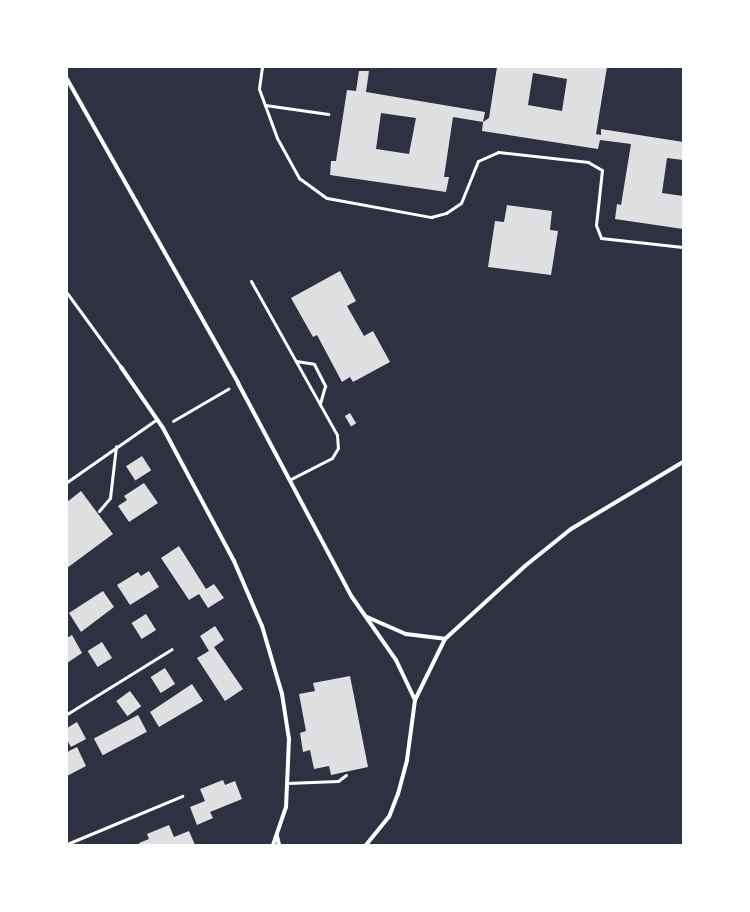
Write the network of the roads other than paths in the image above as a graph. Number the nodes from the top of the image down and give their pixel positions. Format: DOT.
graph roads {
  1 [pos="262,67"];
  2 [pos="67,79"];
  3 [pos="265,105"];
  4 [pos="328,114"];
  5 [pos="683,247"];
  6 [pos="252,281"];
  7 [pos="67,293"];
  8 [pos="296,361"];
  9 [pos="121,367"];
  10 [pos="320,404"];
  11 [pos="157,419"];
  12 [pos="116,446"];
  13 [pos="683,462"];
  14 [pos="290,480"];
  15 [pos="67,482"];
  16 [pos="99,511"];
  17 [pos="366,617"];
  18 [pos="445,639"];
  19 [pos="172,649"];
  20 [pos="415,700"];
  21 [pos="67,714"];
  22 [pos="346,775"];
  23 [pos="287,783"];
  24 [pos="182,796"];
  25 [pos="277,836"];
  26 [pos="67,844"];
  27 [pos="273,845"];
  28 [pos="279,845"];
  29 [pos="366,845"];
  1 -- 3 [label="lane"];
  2 -- 14 [label="street"];
  3 -- 4 [label="lane"];
  3 -- 5 [label="lane"];
  6 -- 8 [label="lane"];
  7 -- 9 [label="lane"];
  8 -- 10 [label="lane"];
  8 -- 10 [label="lane"];
  9 -- 11 [label="street"];
  10 -- 14 [label="lane"];
  11 -- 12 [label="lane"];
  11 -- 23 [label="street"];
  12 -- 15 [label="lane"];
  12 -- 16 [label="lane"];
  13 -- 18 [label="street"];
  14 -- 17 [label="street"];
  17 -- 18 [label="street"];
  17 -- 20 [label="street"];
  18 -- 20 [label="street"];
  19 -- 21 [label="lane"];
  20 -- 29 [label="street"];
  22 -- 23 [label="lane"];
  23 -- 25 [label="street"];
  24 -- 26 [label="lane"];
  25 -- 27 [label="street"];
  25 -- 28 [label="street"];
}
